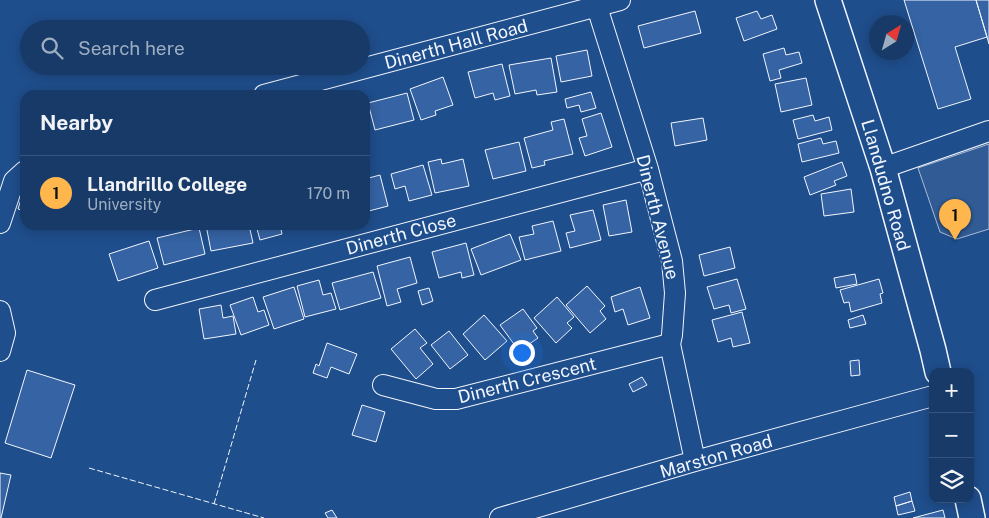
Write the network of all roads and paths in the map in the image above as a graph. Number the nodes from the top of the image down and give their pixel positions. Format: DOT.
graph roads {
  1 [pos="620,0"];
  2 [pos="828,0"];
  3 [pos="597,7"];
  4 [pos="370,67"];
  5 [pos="340,75"];
  6 [pos="283,90"];
  7 [pos="989,131"];
  8 [pos="882,168"];
  9 [pos="648,169"];
  10 [pos="20,176"];
  11 [pos="0,223"];
  12 [pos="155,300"];
  13 [pos="0,311"];
  14 [pos="670,344"];
  15 [pos="0,351"];
  16 [pos="937,368"];
  17 [pos="383,385"];
  18 [pos="929,397"];
  19 [pos="696,461"];
  20 [pos="969,503"];
  21 [pos="500,518"];
  22 [pos="972,518"];
  1 -- 3 [label="street, Dinerth Hall Road"];
  2 -- 8 [label="main road, Llandudno Road"];
  3 -- 4 [label="street, Dinerth Hall Road"];
  3 -- 9 [label="street, Dinerth Avenue"];
  5 -- 6 [label="street, Dinerth Hall Road"];
  7 -- 8 [label="street"];
  8 -- 16 [label="main road, Llandudno Road"];
  9 -- 12 [label="street, Dinerth Close"];
  9 -- 14 [label="street, Dinerth Avenue"];
  10 -- 11 [label="street"];
  13 -- 15 [label="street"];
  14 -- 17 [label="street, Dinerth Crescent"];
  14 -- 19 [label="street, Dinerth Avenue"];
  18 -- 19 [label="street, Marston Road"];
  19 -- 21 [label="street, Marston Road"];
  20 -- 22 [label="main road"];
}
